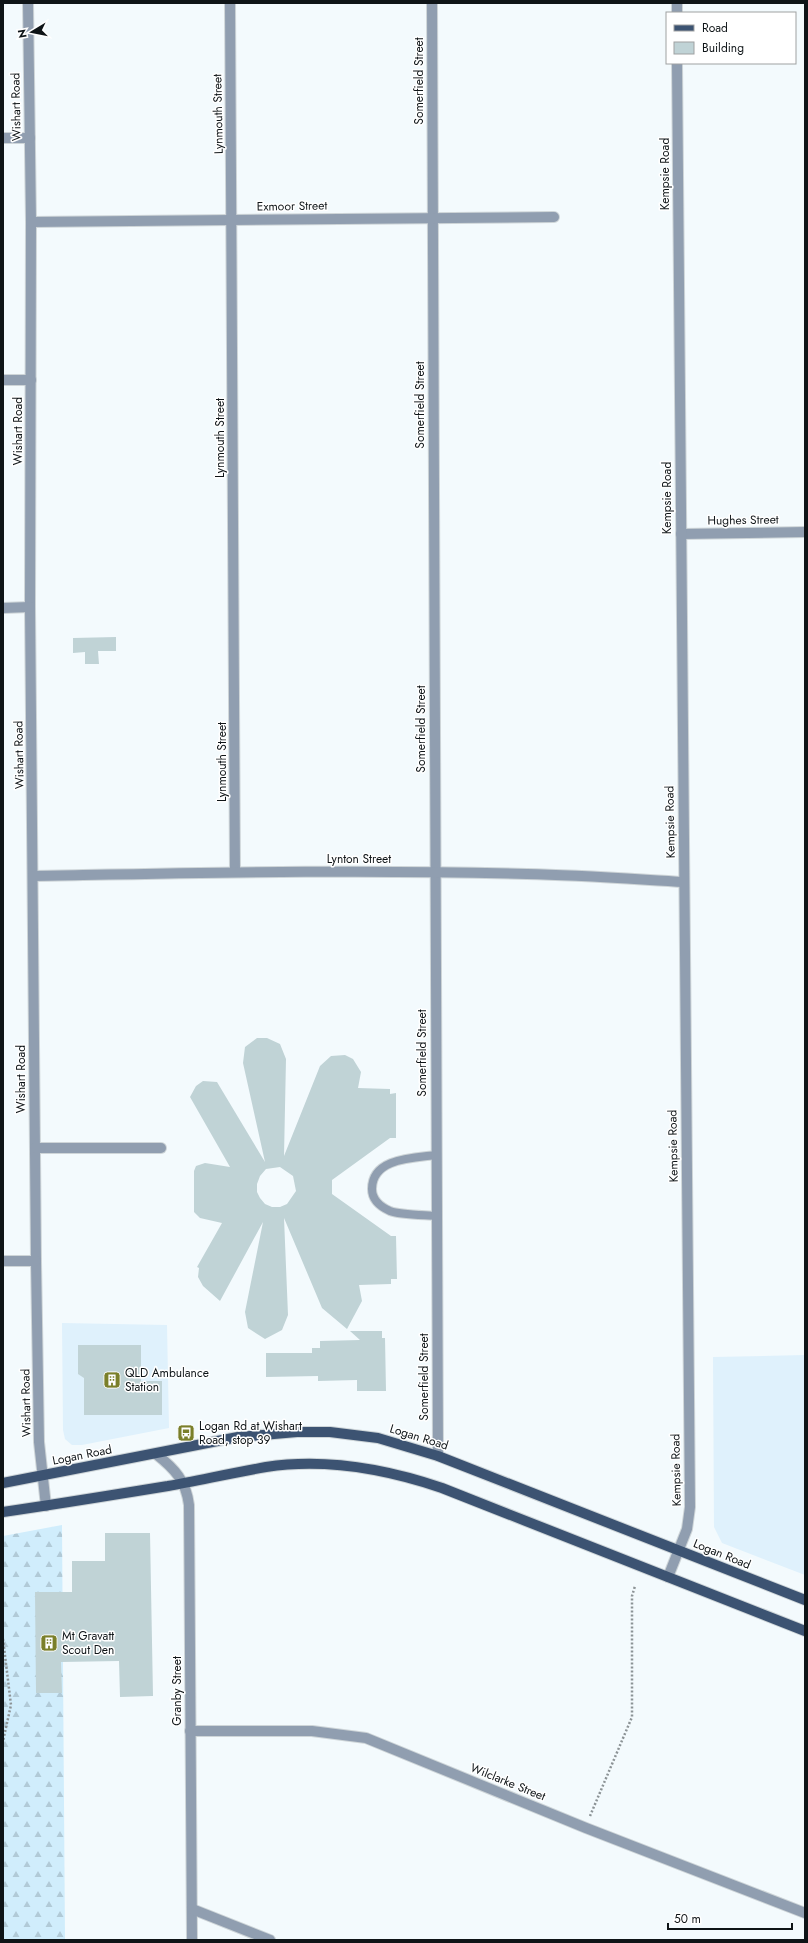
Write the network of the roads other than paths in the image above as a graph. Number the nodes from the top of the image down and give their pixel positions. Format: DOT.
graph roads {
  1 [pos="28,3"];
  2 [pos="230,3"];
  3 [pos="432,3"];
  4 [pos="677,64"];
  5 [pos="3,138"];
  6 [pos="30,138"];
  7 [pos="554,217"];
  8 [pos="432,218"];
  9 [pos="232,220"];
  10 [pos="31,222"];
  11 [pos="3,380"];
  12 [pos="31,380"];
  13 [pos="805,532"];
  14 [pos="681,534"];
  15 [pos="30,607"];
  16 [pos="3,608"];
  17 [pos="236,872"];
  18 [pos="435,872"];
  19 [pos="33,876"];
  20 [pos="684,882"];
  21 [pos="35,1148"];
  22 [pos="161,1148"];
  23 [pos="436,1156"];
  24 [pos="436,1216"];
  25 [pos="3,1261"];
  26 [pos="36,1261"];
  27 [pos="156,1454"];
  28 [pos="438,1456"];
  29 [pos="43,1476"];
  30 [pos="3,1483"];
  31 [pos="183,1483"];
  32 [pos="46,1506"];
  33 [pos="3,1512"];
  34 [pos="678,1550"];
  35 [pos="668,1577"];
  36 [pos="805,1600"];
  37 [pos="805,1631"];
  38 [pos="190,1731"];
  39 [pos="192,1910"];
  40 [pos="805,1913"];
  41 [pos="192,1940"];
  42 [pos="270,1940"];
  1 -- 6 [label="street, Wishart Road"];
  2 -- 9 [label="street, Lynmouth Street"];
  3 -- 8 [label="street, Somerfield Street"];
  4 -- 14 [label="street, Kempsie Road"];
  5 -- 6 [label="street"];
  6 -- 10 [label="street, Wishart Road"];
  7 -- 8 [label="street, Exmoor Street"];
  8 -- 9 [label="street, Exmoor Street"];
  8 -- 18 [label="street, Somerfield Street"];
  9 -- 10 [label="street, Exmoor Street"];
  9 -- 17 [label="street, Lynmouth Street"];
  10 -- 12 [label="street, Wishart Road"];
  11 -- 12 [label="street"];
  12 -- 15 [label="street, Wishart Road"];
  13 -- 14 [label="street, Hughes Street"];
  14 -- 20 [label="street, Kempsie Road"];
  15 -- 16 [label="street"];
  15 -- 19 [label="street, Wishart Road"];
  17 -- 18 [label="street, Lynton Street"];
  17 -- 19 [label="street, Lynton Street"];
  18 -- 20 [label="street, Lynton Street"];
  18 -- 23 [label="street, Somerfield Street"];
  19 -- 21 [label="street, Wishart Road"];
  20 -- 34 [label="street, Kempsie Road"];
  21 -- 22 [label="street"];
  21 -- 26 [label="street, Wishart Road"];
  23 -- 24 [label="street, Somerfield Street"];
  23 -- 24 [label="lane"];
  24 -- 28 [label="street, Somerfield Street"];
  25 -- 26 [label="street"];
  26 -- 29 [label="street, Wishart Road"];
  27 -- 28 [label="main road, Logan Road"];
  27 -- 29 [label="main road, Logan Road"];
  27 -- 31 [label="street, Granby Street"];
  28 -- 34 [label="main road, Logan Road"];
  29 -- 30 [label="main road, Logan Road"];
  29 -- 32 [label="street, Wishart Road"];
  31 -- 32 [label="main road"];
  31 -- 35 [label="main road"];
  31 -- 38 [label="street, Granby Street"];
  32 -- 33 [label="main road"];
  34 -- 35 [label="street, Kempsie Road"];
  34 -- 36 [label="main road, Logan Road"];
  35 -- 37 [label="main road"];
  38 -- 39 [label="street, Granby Street"];
  38 -- 40 [label="street, Wilclarke Street"];
  39 -- 41 [label="street, Granby Street"];
  39 -- 42 [label="street"];
}
